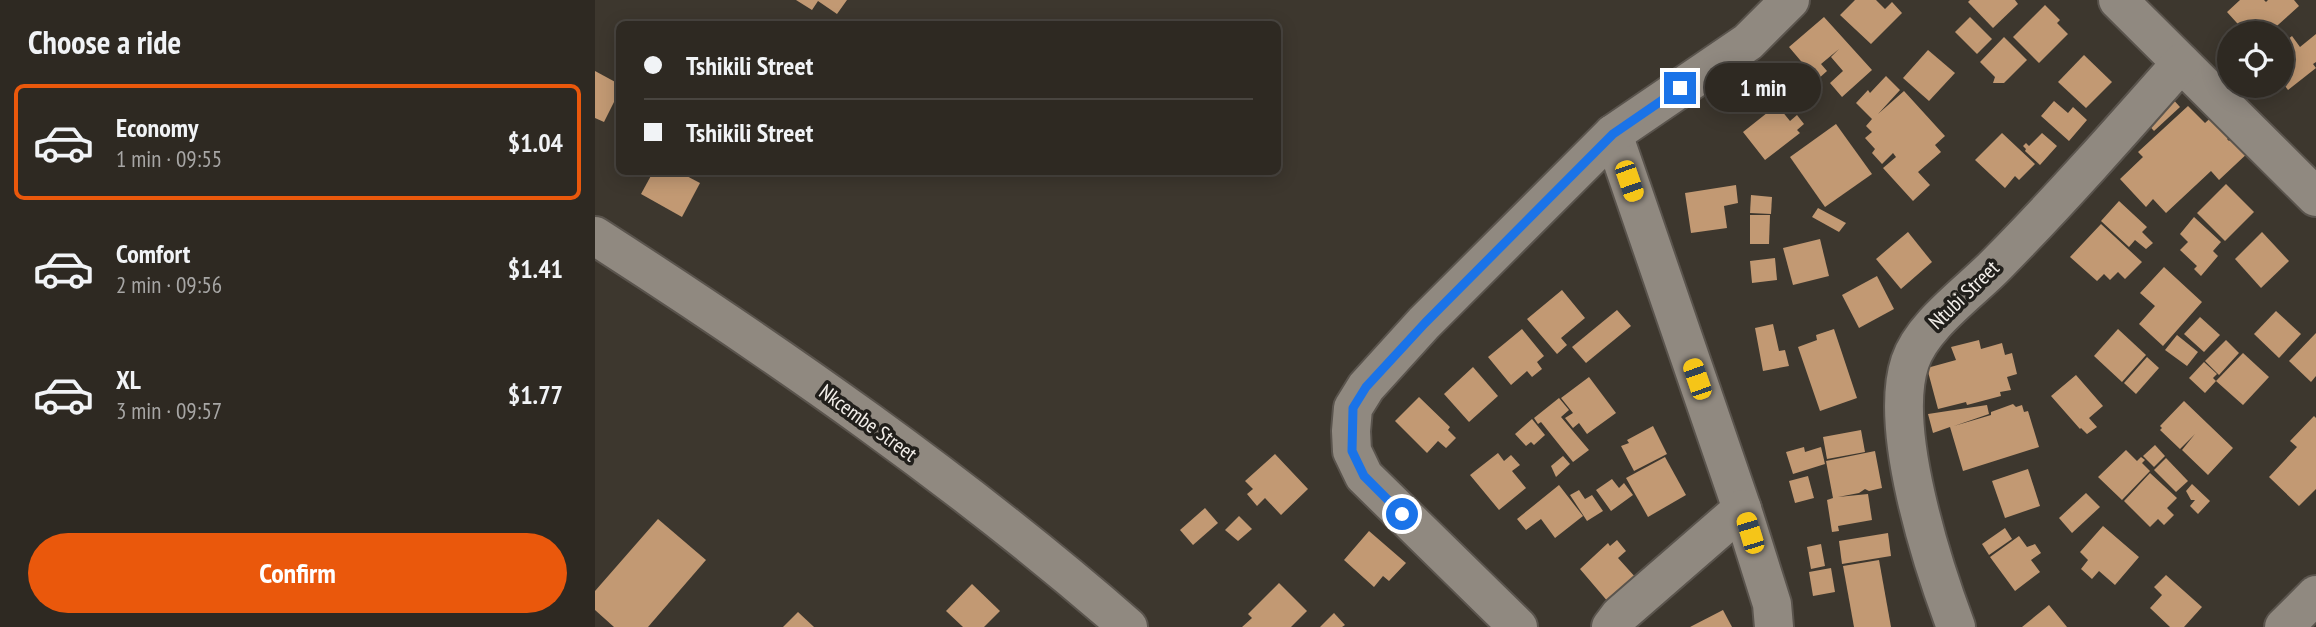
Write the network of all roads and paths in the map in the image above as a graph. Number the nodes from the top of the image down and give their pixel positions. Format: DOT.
graph roads {
  1 [pos="1747,0"];
  2 [pos="1790,0"];
  3 [pos="2118,0"];
  4 [pos="1748,42"];
  5 [pos="2181,63"];
  6 [pos="1613,134"];
  7 [pos="2316,197"];
  8 [pos="595,236"];
  9 [pos="1742,509"];
  10 [pos="2316,594"];
  11 [pos="1128,627"];
  12 [pos="1518,627"];
  13 [pos="1611,627"];
  14 [pos="1774,627"];
  15 [pos="1956,627"];
  16 [pos="2284,627"];
  1 -- 4 [label="street"];
  2 -- 4 [label="street"];
  3 -- 5 [label="street"];
  4 -- 6 [label="street"];
  5 -- 7 [label="street"];
  5 -- 15 [label="street, Ntubi Street"];
  6 -- 9 [label="street"];
  6 -- 12 [label="street"];
  8 -- 11 [label="street, Nkcembe Street"];
  9 -- 13 [label="street"];
  9 -- 14 [label="street"];
  10 -- 16 [label="street"];
}
